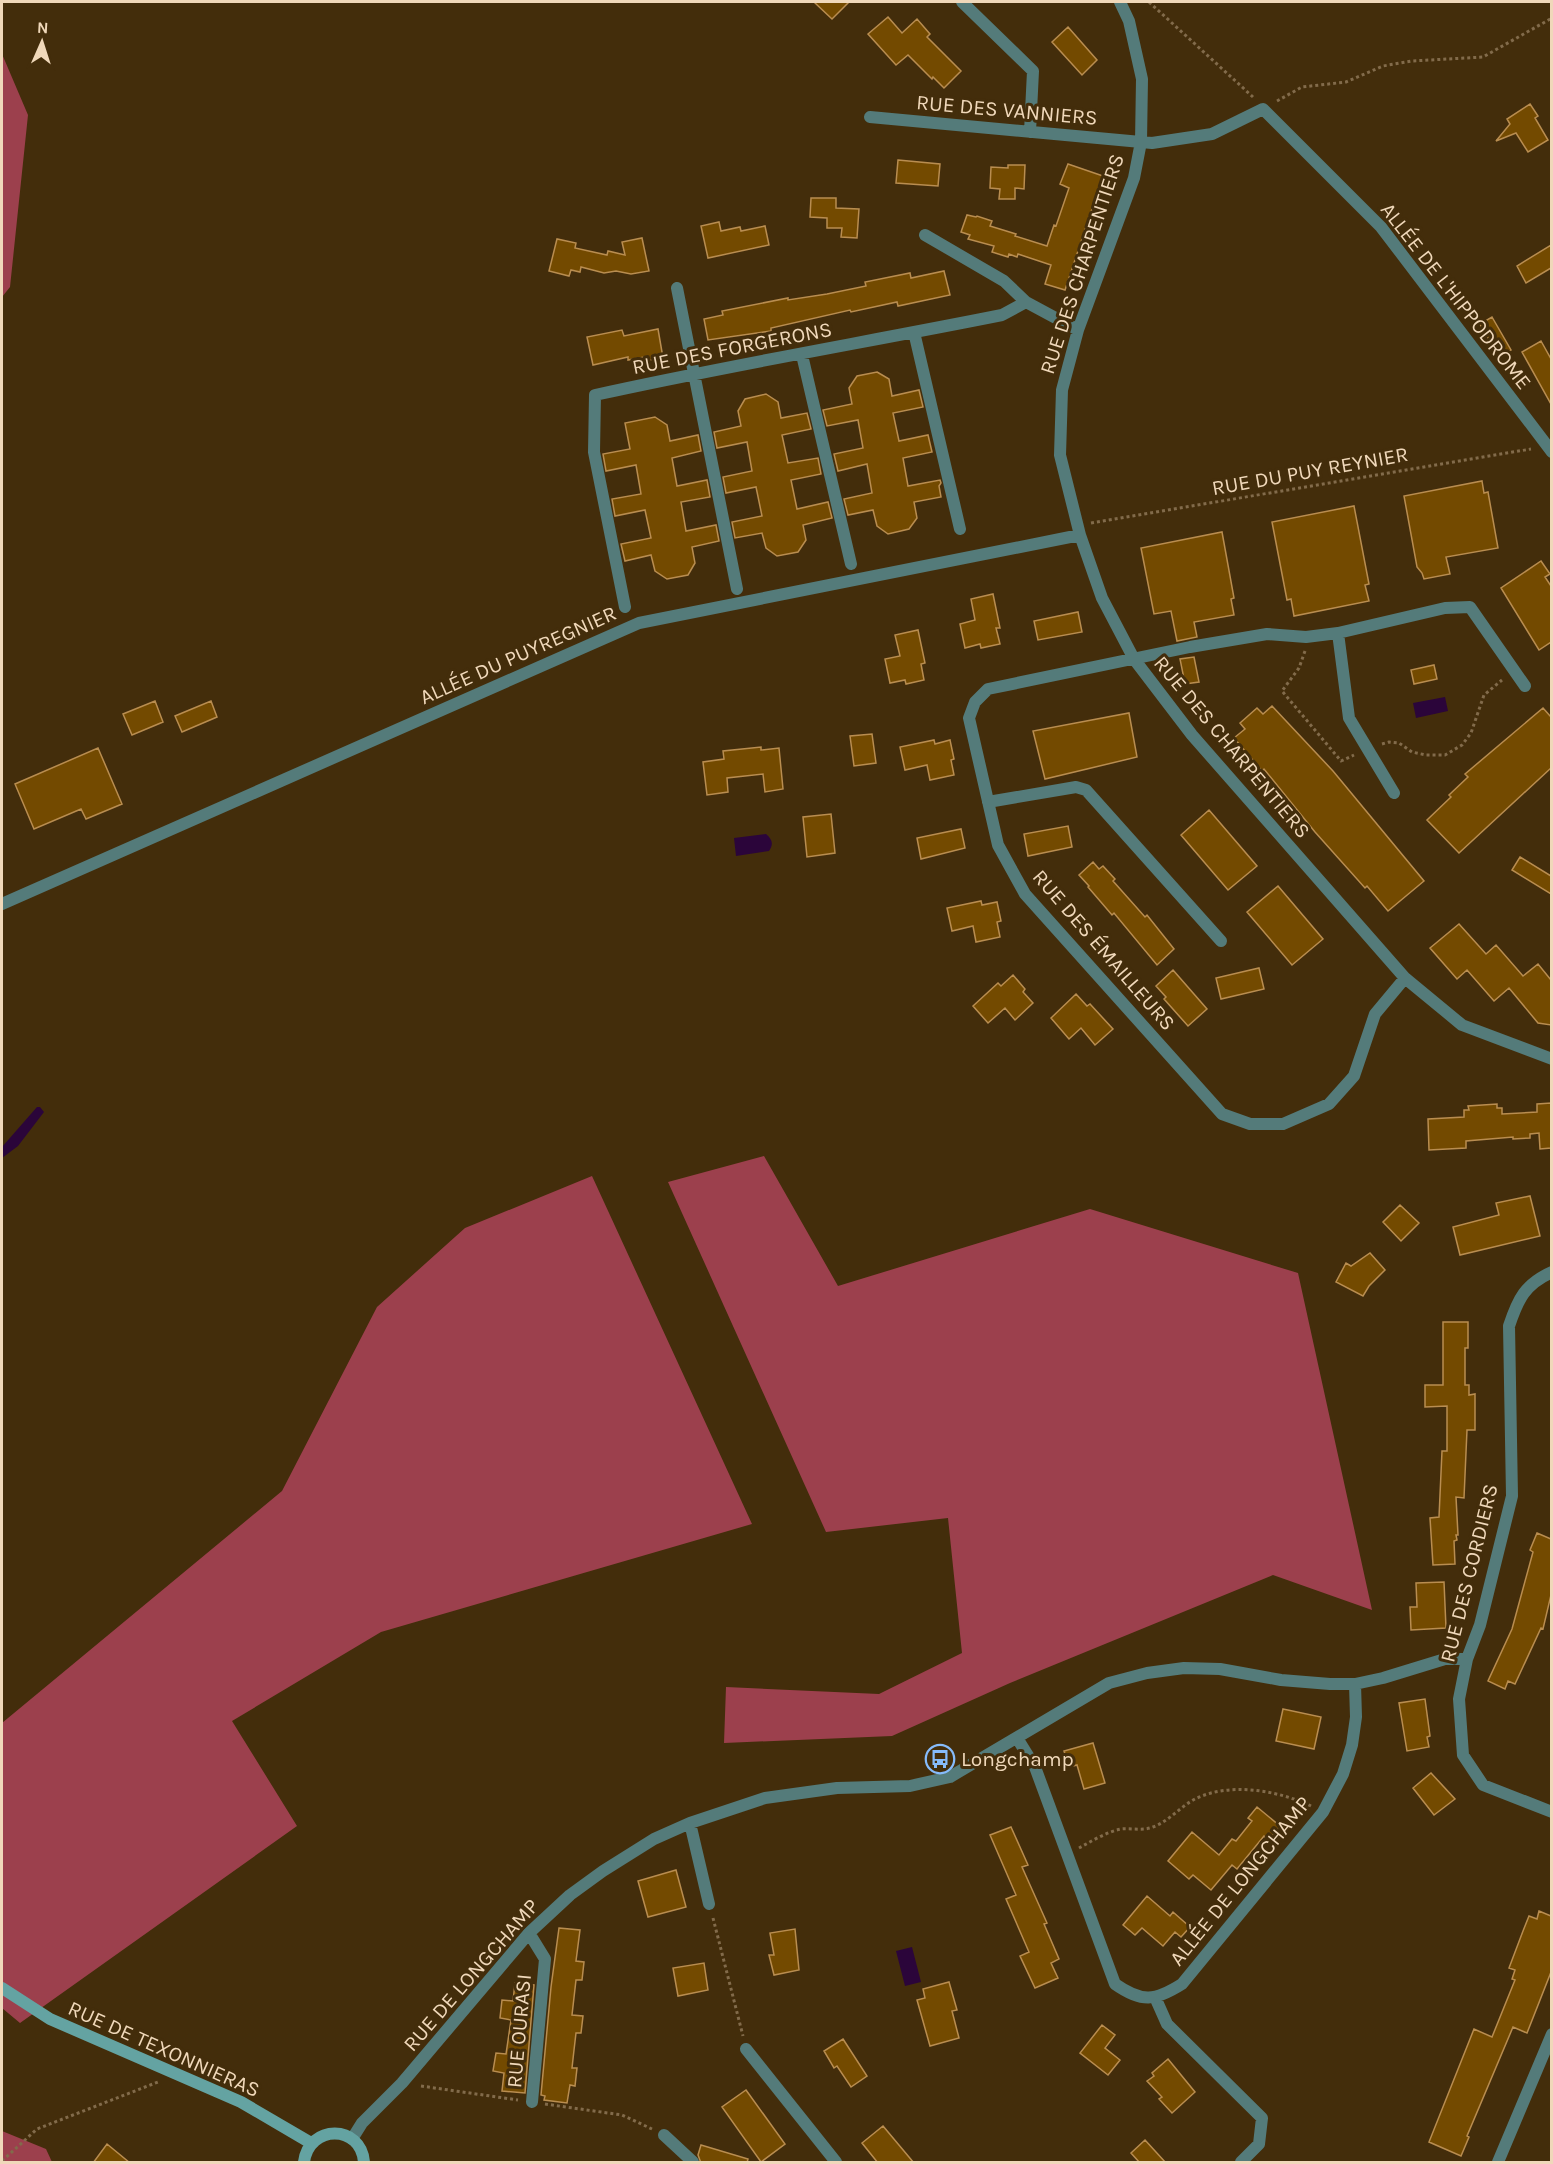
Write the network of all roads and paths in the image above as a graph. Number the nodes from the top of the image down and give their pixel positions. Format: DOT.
graph roads {
  1 [pos="962,2"];
  2 [pos="1120,2"];
  3 [pos="1149,2"];
  4 [pos="1551,18"];
  5 [pos="1261,106"];
  6 [pos="870,117"];
  7 [pos="1030,132"];
  8 [pos="1141,142"];
  9 [pos="925,235"];
  10 [pos="676,288"];
  11 [pos="1026,302"];
  12 [pos="1078,330"];
  13 [pos="914,332"];
  14 [pos="802,355"];
  15 [pos="693,373"];
  16 [pos="1550,447"];
  17 [pos="960,529"];
  18 [pos="1079,530"];
  19 [pos="851,564"];
  20 [pos="737,589"];
  21 [pos="625,607"];
  22 [pos="1338,633"];
  23 [pos="1306,637"];
  24 [pos="1134,659"];
  25 [pos="1515,671"];
  26 [pos="1526,686"];
  27 [pos="1367,748"];
  28 [pos="1394,793"];
  29 [pos="988,802"];
  30 [pos="2,904"];
  31 [pos="1221,941"];
  32 [pos="1405,978"];
  33 [pos="1551,1059"];
  34 [pos="1551,1272"];
  35 [pos="1467,1659"];
  36 [pos="1355,1684"];
  37 [pos="1017,1738"];
  38 [pos="1323,1812"];
  39 [pos="1551,1812"];
  40 [pos="690,1822"];
  41 [pos="1067,1854"];
  42 [pos="709,1904"];
  43 [pos="529,1933"];
  44 [pos="2,1988"];
  45 [pos="1155,1997"];
  46 [pos="1551,2034"];
  47 [pos="746,2049"];
  48 [pos="179,2074"];
  49 [pos="532,2102"];
  50 [pos="664,2135"];
  51 [pos="352,2139"];
  52 [pos="311,2143"];
  53 [pos="2,2162"];
  54 [pos="304,2163"];
  55 [pos="364,2163"];
  56 [pos="693,2163"];
  57 [pos="836,2163"];
  58 [pos="1241,2163"];
  59 [pos="1498,2163"];
  1 -- 7 [label="street"];
  2 -- 8 [label="street"];
  3 -- 5 [label="path"];
  4 -- 5 [label="path"];
  5 -- 8 [label="street"];
  5 -- 16 [label="street, ALLÉE DE L'HIPPODROME"];
  6 -- 7 [label="street, RUE DES VANNIERS"];
  7 -- 8 [label="street, RUE DES VANNIERS"];
  8 -- 12 [label="street, RUE DES CHARPENTIERS"];
  9 -- 11 [label="street"];
  10 -- 15 [label="street"];
  11 -- 12 [label="street"];
  11 -- 13 [label="street, RUE DES FORGERONS"];
  12 -- 18 [label="street, RUE DES CHARPENTIERS"];
  13 -- 14 [label="street, RUE DES FORGERONS"];
  13 -- 17 [label="street"];
  14 -- 15 [label="street, RUE DES FORGERONS"];
  14 -- 19 [label="street"];
  15 -- 20 [label="street"];
  15 -- 21 [label="street, RUE DES FORGERONS"];
  16 -- 18 [label="path, RUE DU PUY REYNIER"];
  18 -- 24 [label="street, RUE DES CHARPENTIERS"];
  18 -- 30 [label="street, ALLÉE DU PUYREGNIER"];
  22 -- 23 [label="street, RUE DES ÉMAILLEURS"];
  22 -- 25 [label="street, RUE DES ÉMAILLEURS"];
  22 -- 27 [label="street"];
  23 -- 24 [label="street, RUE DES ÉMAILLEURS"];
  23 -- 27 [label="path"];
  24 -- 29 [label="street, RUE DES ÉMAILLEURS"];
  24 -- 32 [label="street, RUE DES CHARPENTIERS"];
  25 -- 26 [label="street"];
  25 -- 27 [label="path"];
  27 -- 28 [label="street"];
  29 -- 31 [label="street"];
  29 -- 32 [label="street, RUE DES ÉMAILLEURS"];
  32 -- 33 [label="street, RUE DES CHARPENTIERS"];
  34 -- 35 [label="street, RUE DES CORDIERS"];
  35 -- 36 [label="street, RUE DE LONGCHAMP"];
  35 -- 39 [label="street, RUE DES CORDIERS"];
  36 -- 37 [label="street, RUE DE LONGCHAMP"];
  36 -- 38 [label="street, ALLÉE DE LONGCHAMP"];
  37 -- 40 [label="street, RUE DE LONGCHAMP"];
  37 -- 41 [label="street"];
  38 -- 41 [label="path"];
  38 -- 45 [label="street, ALLÉE DE LONGCHAMP"];
  40 -- 42 [label="street"];
  40 -- 43 [label="street, RUE DE LONGCHAMP"];
  41 -- 45 [label="street"];
  42 -- 47 [label="path"];
  43 -- 49 [label="street, RUE OURASI"];
  43 -- 51 [label="street, RUE DE LONGCHAMP"];
  44 -- 48 [label="main road, RUE DE TEXONNIERAS"];
  45 -- 58 [label="street"];
  46 -- 59 [label="street"];
  47 -- 57 [label="street"];
  48 -- 52 [label="main road, RUE DE TEXONNIERAS"];
  48 -- 53 [label="path"];
  50 -- 56 [label="street"];
  51 -- 52 [label="main road"];
  51 -- 55 [label="main road"];
  52 -- 54 [label="main road"];
}
